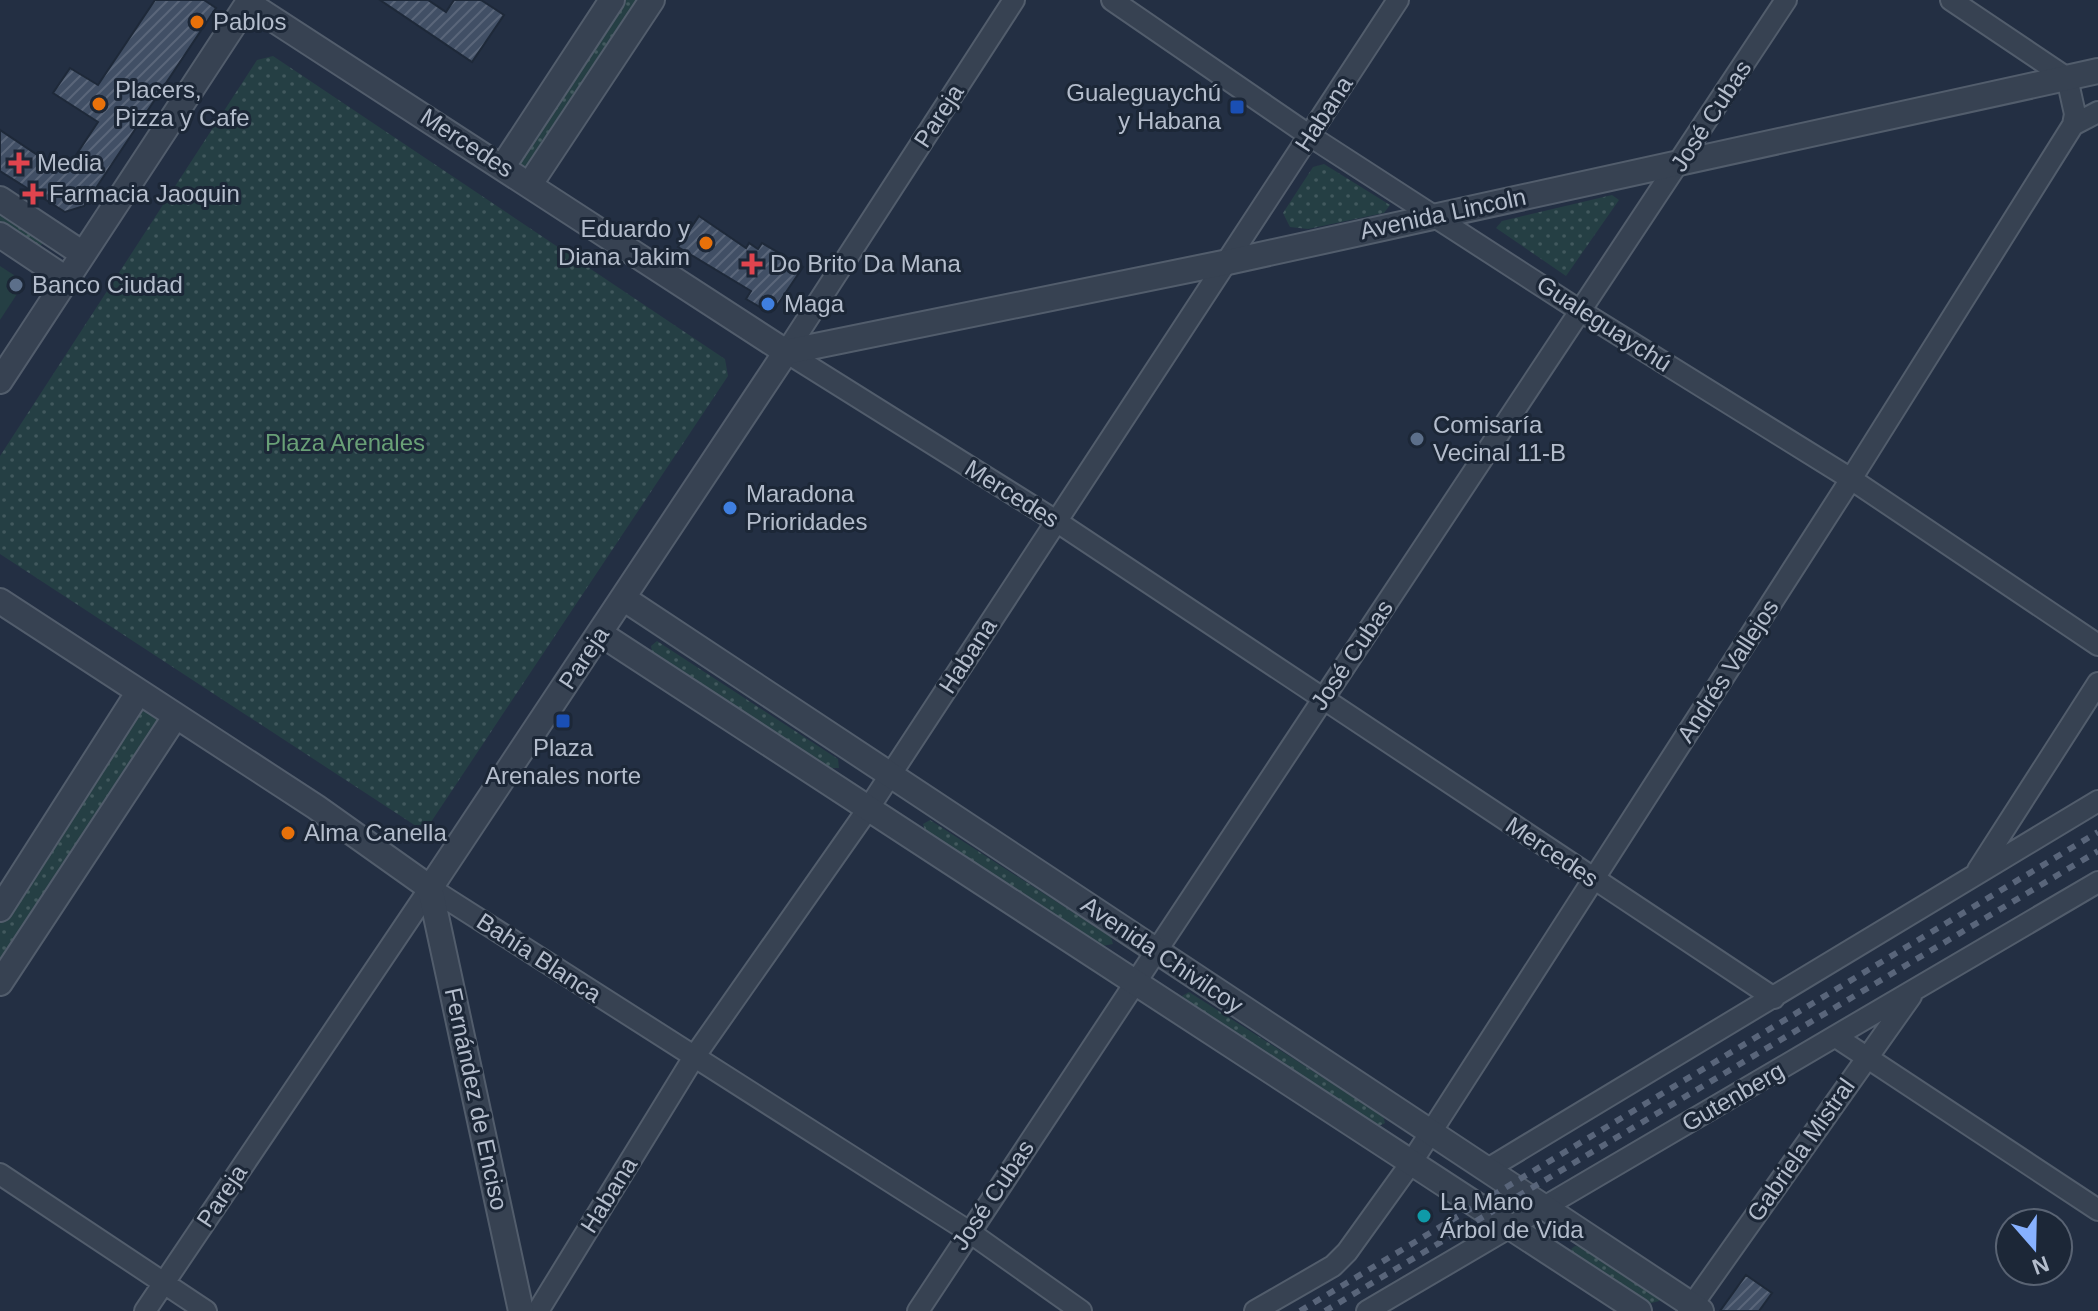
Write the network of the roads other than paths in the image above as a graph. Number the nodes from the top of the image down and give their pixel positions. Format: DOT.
graph roads {
  1 [pos="612,0"];
  2 [pos="652,0"];
  3 [pos="1014,0"];
  4 [pos="1112,0"];
  5 [pos="1398,0"];
  6 [pos="1786,0"];
  7 [pos="1951,0"];
  8 [pos="247,1"];
  9 [pos="2098,71"];
  10 [pos="2067,78"];
  11 [pos="2098,112"];
  12 [pos="2073,125"];
  13 [pos="1310,136"];
  14 [pos="1682,161"];
  15 [pos="503,166"];
  16 [pos="530,184"];
  17 [pos="0,199"];
  18 [pos="1437,216"];
  19 [pos="0,235"];
  20 [pos="83,254"];
  21 [pos="1228,262"];
  22 [pos="66,279"];
  23 [pos="1582,312"];
  24 [pos="786,352"];
  25 [pos="0,381"];
  26 [pos="1851,479"];
  27 [pos="1056,521"];
  28 [pos="623,598"];
  29 [pos="0,601"];
  30 [pos="601,634"];
  31 [pos="2098,645"];
  32 [pos="2098,683"];
  33 [pos="138,693"];
  34 [pos="1324,697"];
  35 [pos="175,717"];
  36 [pos="892,772"];
  37 [pos="2098,801"];
  38 [pos="868,809"];
  39 [pos="1976,873"];
  40 [pos="1593,880"];
  41 [pos="2098,882"];
  42 [pos="430,888"];
  43 [pos="0,909"];
  44 [pos="1156,951"];
  45 [pos="0,983"];
  46 [pos="1135,983"];
  47 [pos="1915,989"];
  48 [pos="1774,998"];
  49 [pos="1836,1037"];
  50 [pos="694,1057"];
  51 [pos="1866,1057"];
  52 [pos="1431,1132"];
  53 [pos="1411,1163"];
  54 [pos="1486,1170"];
  55 [pos="0,1174"];
  56 [pos="1542,1207"];
  57 [pos="2098,1210"];
  58 [pos="1509,1227"];
  59 [pos="968,1231"];
  60 [pos="163,1284"];
  61 [pos="1694,1309"];
  62 [pos="145,1311"];
  63 [pos="206,1311"];
  64 [pos="521,1311"];
  65 [pos="538,1311"];
  66 [pos="918,1311"];
  67 [pos="1081,1311"];
  68 [pos="1255,1311"];
  69 [pos="1367,1311"];
  70 [pos="1639,1311"];
  1 -- 15 [label="street"];
  2 -- 16 [label="street"];
  3 -- 24 [label="street, Pareja"];
  4 -- 13 [label="street, Gualeguaychú"];
  5 -- 13 [label="street, Habana"];
  6 -- 14 [label="street, José Cubas"];
  7 -- 10 [label="street"];
  8 -- 15 [label="street, Mercedes"];
  8 -- 20 [label="street"];
  9 -- 10 [label="street, Avenida Lincoln"];
  10 -- 12 [label="street"];
  10 -- 14 [label="street, Avenida Lincoln"];
  11 -- 12 [label="street"];
  12 -- 26 [label="street, Andrés Vallejos"];
  13 -- 18 [label="street, Gualeguaychú"];
  13 -- 21 [label="street, Habana"];
  14 -- 18 [label="street, Avenida Lincoln"];
  14 -- 23 [label="street, José Cubas"];
  15 -- 16 [label="street, Mercedes"];
  16 -- 24 [label="street, Mercedes"];
  17 -- 20 [label="street"];
  18 -- 21 [label="street, Avenida Lincoln"];
  18 -- 23 [label="street, Gualeguaychú"];
  19 -- 22 [label="street"];
  20 -- 22 [label="street"];
  21 -- 24 [label="street, Avenida Lincoln"];
  21 -- 27 [label="street, Habana"];
  22 -- 25 [label="street"];
  23 -- 26 [label="street, Gualeguaychú"];
  23 -- 34 [label="street, José Cubas"];
  24 -- 27 [label="street, Mercedes"];
  24 -- 28 [label="street, Pareja"];
  26 -- 31 [label="street, Gualeguaychú"];
  26 -- 40 [label="street, Andrés Vallejos"];
  27 -- 34 [label="street, Mercedes"];
  27 -- 36 [label="street, Habana"];
  28 -- 30 [label="street, Pareja"];
  28 -- 36 [label="street, Avenida Chivilcoy"];
  29 -- 33 [label="street, Bahía Blanca"];
  30 -- 38 [label="street, Avenida Chivilcoy"];
  30 -- 42 [label="street, Pareja"];
  32 -- 39 [label="street"];
  33 -- 35 [label="street, Bahía Blanca"];
  33 -- 43 [label="street"];
  34 -- 40 [label="street, Mercedes"];
  34 -- 44 [label="street, José Cubas"];
  35 -- 42 [label="street, Bahía Blanca"];
  35 -- 45 [label="street"];
  36 -- 38 [label="street, Habana"];
  36 -- 44 [label="street, Avenida Chivilcoy"];
  37 -- 39 [label="street"];
  38 -- 46 [label="street, Avenida Chivilcoy"];
  38 -- 50 [label="street, Habana"];
  39 -- 48 [label="street"];
  40 -- 48 [label="street, Mercedes"];
  40 -- 52 [label="street, Andrés Vallejos"];
  41 -- 47 [label="street, Gutenberg"];
  42 -- 50 [label="street, Bahía Blanca"];
  42 -- 60 [label="street, Pareja"];
  42 -- 64 [label="street, Fernández de Enciso"];
  44 -- 46 [label="street, José Cubas"];
  44 -- 52 [label="street, Avenida Chivilcoy"];
  46 -- 53 [label="street, Avenida Chivilcoy"];
  46 -- 59 [label="street, José Cubas"];
  47 -- 49 [label="street, Gutenberg"];
  47 -- 51 [label="street, Gabriela Mistral"];
  48 -- 54 [label="street"];
  49 -- 51 [label="street"];
  49 -- 56 [label="street, Gutenberg"];
  50 -- 59 [label="street, Bahía Blanca"];
  50 -- 65 [label="street, Habana"];
  51 -- 57 [label="street"];
  51 -- 61 [label="street, Gabriela Mistral"];
  52 -- 53 [label="street, Andrés Vallejos"];
  52 -- 54 [label="street, Avenida Chivilcoy"];
  53 -- 58 [label="street, Avenida Chivilcoy"];
  53 -- 68 [label="street, Andrés Vallejos"];
  54 -- 56 [label="street, Avenida Chivilcoy"];
  55 -- 60 [label="street"];
  56 -- 58 [label="street, Gutenberg"];
  56 -- 61 [label="street, Avenida Chivilcoy"];
  58 -- 69 [label="street, Gutenberg"];
  58 -- 70 [label="street, Avenida Chivilcoy"];
  59 -- 66 [label="street, José Cubas"];
  59 -- 67 [label="street, Bahía Blanca"];
  60 -- 62 [label="street, Pareja"];
  60 -- 63 [label="street"];
}
